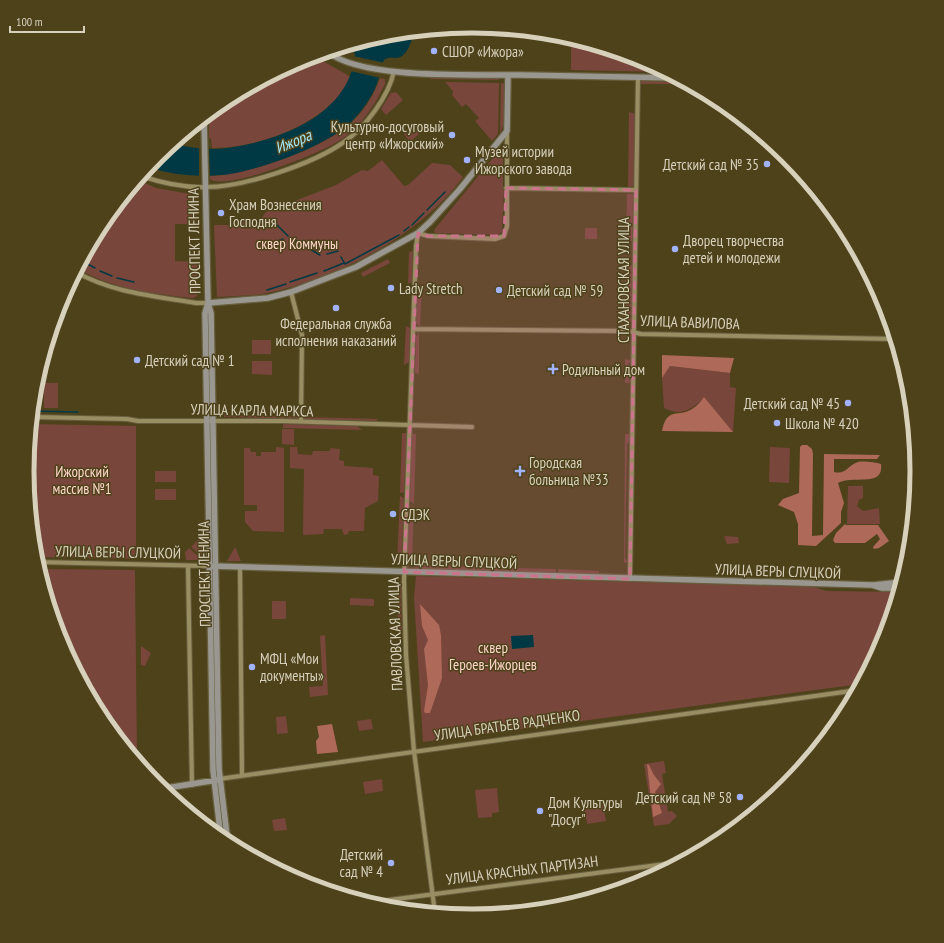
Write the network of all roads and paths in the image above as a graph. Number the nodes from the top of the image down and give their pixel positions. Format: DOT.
graph roads {
  1 [pos="333,56"];
  2 [pos="394,72"];
  3 [pos="508,75"];
  4 [pos="638,77"];
  5 [pos="665,78"];
  6 [pos="204,125"];
  7 [pos="507,131"];
  8 [pos="146,178"];
  9 [pos="205,187"];
  10 [pos="506,188"];
  11 [pos="636,190"];
  12 [pos="418,233"];
  13 [pos="81,275"];
  14 [pos="291,292"];
  15 [pos="208,303"];
  16 [pos="413,328"];
  17 [pos="634,333"];
  18 [pos="890,339"];
  19 [pos="37,417"];
  20 [pos="211,420"];
  21 [pos="301,422"];
  22 [pos="410,425"];
  23 [pos="472,427"];
  24 [pos="43,562"];
  25 [pos="188,566"];
  26 [pos="213,567"];
  27 [pos="240,567"];
  28 [pos="404,572"];
  29 [pos="630,579"];
  30 [pos="897,583"];
  31 [pos="872,585"];
  32 [pos="895,588"];
  33 [pos="852,691"];
  34 [pos="414,751"];
  35 [pos="242,775"];
  36 [pos="217,780"];
  37 [pos="192,785"];
  38 [pos="169,788"];
  39 [pos="220,830"];
  40 [pos="226,835"];
  41 [pos="668,864"];
  42 [pos="432,894"];
  43 [pos="382,901"];
  44 [pos="434,908"];
  1 -- 2 [label="street"];
  2 -- 3 [label="street"];
  2 -- 9 [label="street"];
  3 -- 4 [label="street"];
  3 -- 7 [label="street"];
  4 -- 5 [label="street"];
  4 -- 11 [label="street, СТАХАНОВСКАЯ УЛИЦА"];
  6 -- 9 [label="street, ПРОСПЕКТ ЛЕНИНА"];
  7 -- 10 [label="street"];
  7 -- 12 [label="street"];
  8 -- 9 [label="street"];
  9 -- 15 [label="street, ПРОСПЕКТ ЛЕНИНА"];
  10 -- 11 [label="street"];
  10 -- 12 [label="street"];
  11 -- 17 [label="street, СТАХАНОВСКАЯ УЛИЦА"];
  12 -- 14 [label="street"];
  12 -- 16 [label="street, ПАВЛОВСКАЯ УЛИЦА"];
  13 -- 15 [label="street"];
  14 -- 15 [label="street"];
  14 -- 21 [label="street"];
  15 -- 20 [label="street, ПРОСПЕКТ ЛЕНИНА"];
  16 -- 17 [label="street, УЛИЦА ВАВИЛОВА"];
  16 -- 22 [label="street, ПАВЛОВСКАЯ УЛИЦА"];
  17 -- 18 [label="street, УЛИЦА ВАВИЛОВА"];
  17 -- 29 [label="street, СТАХАНОВСКАЯ УЛИЦА"];
  19 -- 20 [label="street, УЛИЦА КАРЛА МАРКСА"];
  20 -- 21 [label="street, УЛИЦА КАРЛА МАРКСА"];
  20 -- 26 [label="street, ПРОСПЕКТ ЛЕНИНА"];
  21 -- 22 [label="street, УЛИЦА КАРЛА МАРКСА"];
  22 -- 23 [label="street, УЛИЦА КАРЛА МАРКСА"];
  22 -- 28 [label="street, ПАВЛОВСКАЯ УЛИЦА"];
  24 -- 25 [label="street, УЛИЦА ВЕРЫ СЛУЦКОЙ"];
  25 -- 26 [label="street, УЛИЦА ВЕРЫ СЛУЦКОЙ"];
  25 -- 37 [label="street"];
  26 -- 27 [label="street, УЛИЦА ВЕРЫ СЛУЦКОЙ"];
  26 -- 36 [label="street, ПРОСПЕКТ ЛЕНИНА"];
  27 -- 28 [label="street, УЛИЦА ВЕРЫ СЛУЦКОЙ"];
  27 -- 35 [label="street"];
  28 -- 29 [label="street, УЛИЦА ВЕРЫ СЛУЦКОЙ"];
  28 -- 34 [label="street, ПАВЛОВСКАЯ УЛИЦА"];
  29 -- 31 [label="street, УЛИЦА ВЕРЫ СЛУЦКОЙ"];
  30 -- 31 [label="street, УЛИЦА ВЕРЫ СЛУЦКОЙ"];
  31 -- 32 [label="street, УЛИЦА ВЕРЫ СЛУЦКОЙ"];
  33 -- 34 [label="street, УЛИЦА БРАТЬЕВ РАДЧЕНКО"];
  34 -- 35 [label="street, УЛИЦА БРАТЬЕВ РАДЧЕНКО"];
  34 -- 42 [label="street, ПАВЛОВСКАЯ УЛИЦА"];
  35 -- 36 [label="street, УЛИЦА БРАТЬЕВ РАДЧЕНКО"];
  36 -- 37 [label="street, УЛИЦА БРАТЬЕВ РАДЧЕНКО"];
  36 -- 39 [label="street, ПРОСПЕКТ ЛЕНИНА"];
  36 -- 40 [label="street, ПРОСПЕКТ ЛЕНИНА"];
  37 -- 38 [label="street, УЛИЦА БРАТЬЕВ РАДЧЕНКО"];
  41 -- 42 [label="street, УЛИЦА КРАСНЫХ ПАРТИЗАН"];
  42 -- 43 [label="street, УЛИЦА КРАСНЫХ ПАРТИЗАН"];
  42 -- 44 [label="street, ПАВЛОВСКАЯ УЛИЦА"];
}
